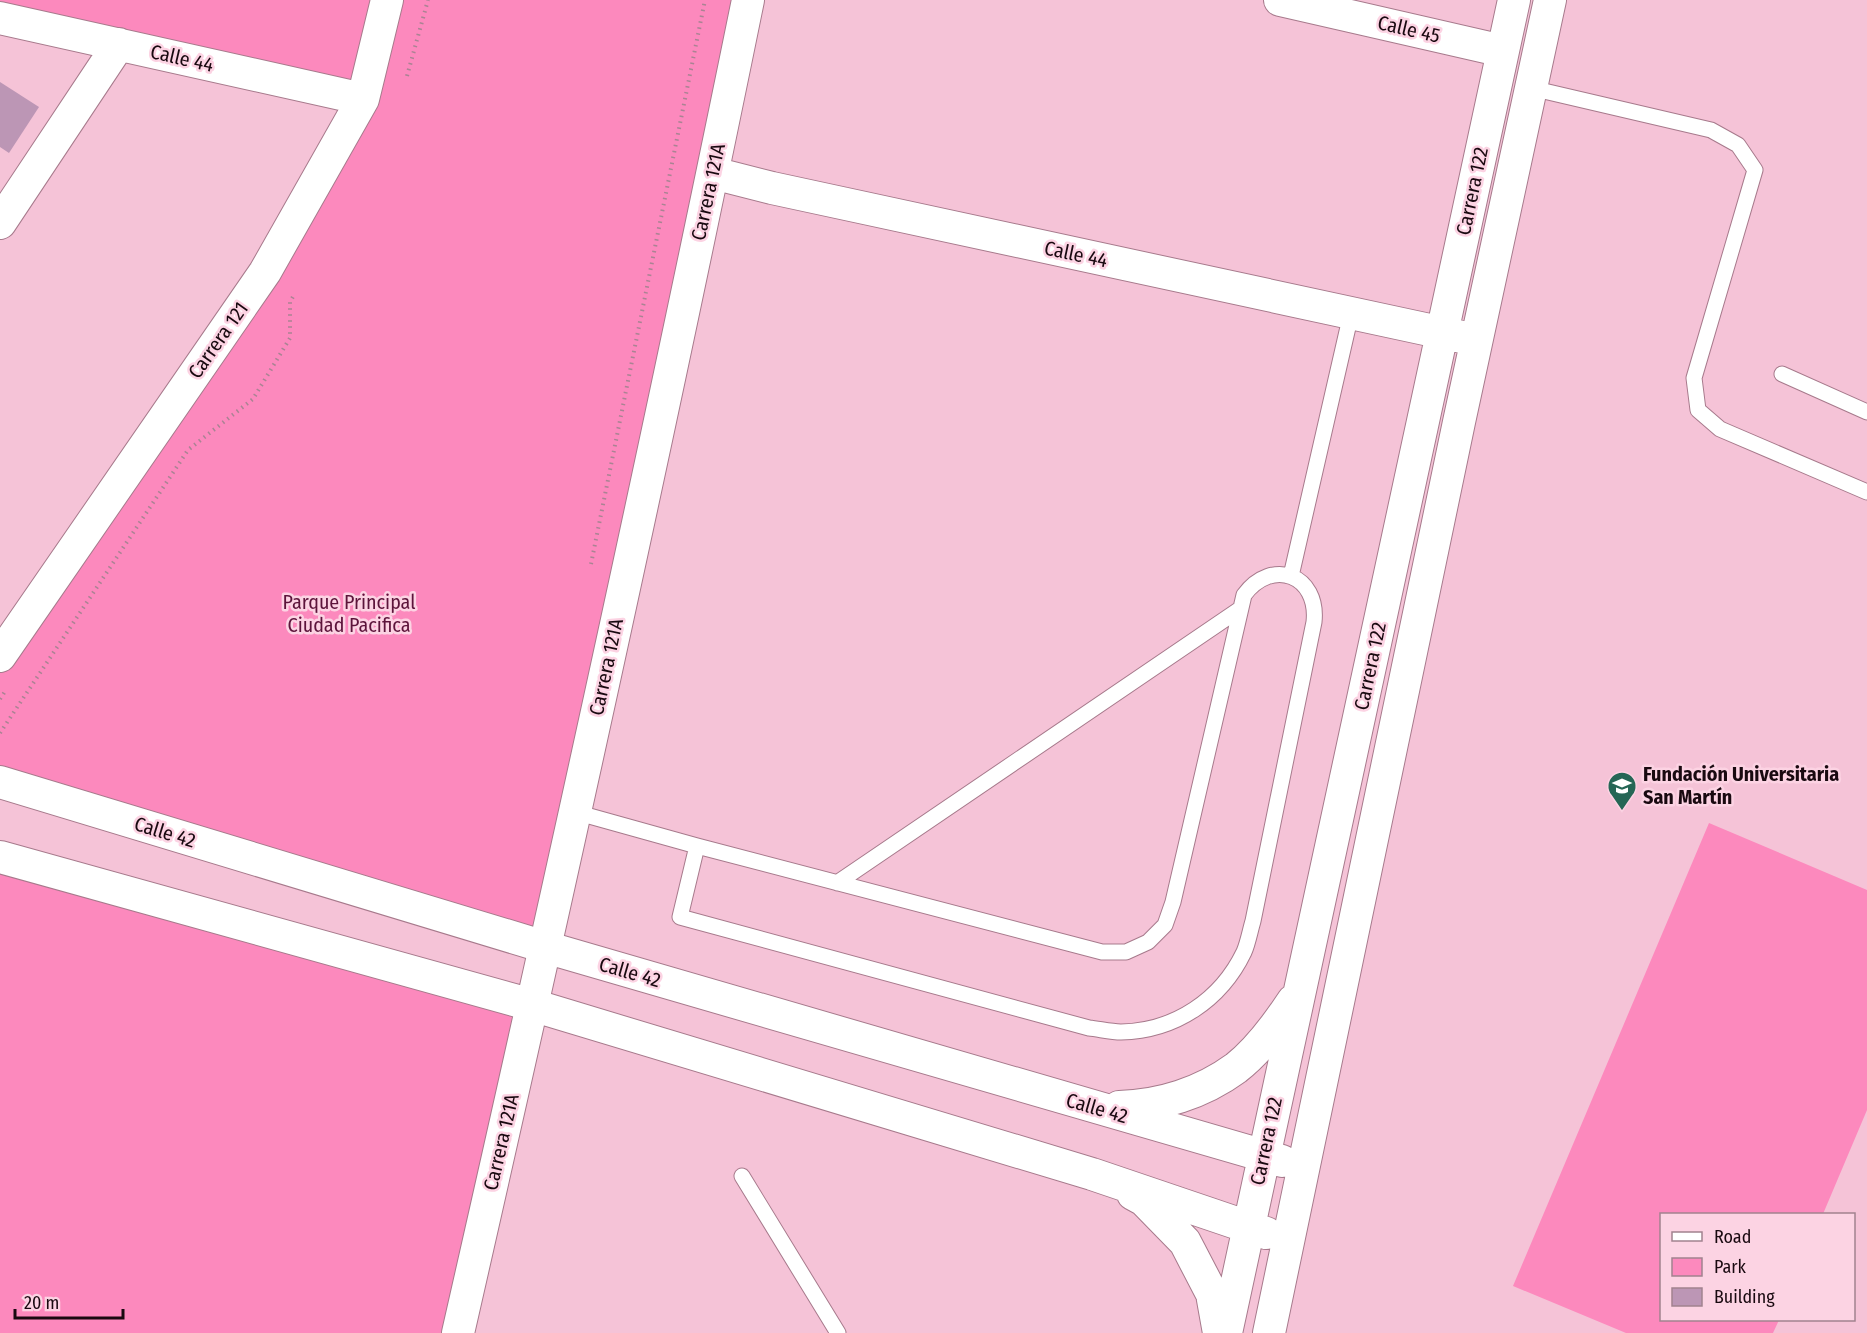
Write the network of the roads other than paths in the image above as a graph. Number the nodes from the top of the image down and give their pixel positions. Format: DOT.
graph roads {
  1 [pos="387,0"];
  2 [pos="748,0"];
  3 [pos="1280,0"];
  4 [pos="1514,0"];
  5 [pos="1550,0"];
  6 [pos="0,18"];
  7 [pos="119,44"];
  8 [pos="1503,51"];
  9 [pos="1531,88"];
  10 [pos="363,99"];
  11 [pos="713,173"];
  12 [pos="0,223"];
  13 [pos="1351,314"];
  14 [pos="1441,334"];
  15 [pos="1478,340"];
  16 [pos="1782,374"];
  17 [pos="1867,412"];
  18 [pos="1867,492"];
  19 [pos="1291,576"];
  20 [pos="1240,609"];
  21 [pos="0,656"];
  22 [pos="0,782"];
  23 [pos="575,812"];
  24 [pos="697,846"];
  25 [pos="0,857"];
  26 [pos="837,883"];
  27 [pos="545,947"];
  28 [pos="1300,990"];
  29 [pos="532,1005"];
  30 [pos="1095,1107"];
  31 [pos="1263,1154"];
  32 [pos="1304,1169"];
  33 [pos="1092,1174"];
  34 [pos="742,1176"];
  35 [pos="1248,1227"];
  36 [pos="1289,1241"];
  37 [pos="458,1333"];
  38 [pos="838,1333"];
  39 [pos="1219,1333"];
  40 [pos="1226,1333"];
  41 [pos="1269,1333"];
  1 -- 10 [label="street, Carrera 121"];
  2 -- 11 [label="street, Carrera 121A"];
  3 -- 8 [label="street, Calle 45"];
  4 -- 8 [label="street, Carrera 122"];
  5 -- 9 [label="street, Carrera 122"];
  6 -- 7 [label="street, Calle 44"];
  7 -- 10 [label="street, Calle 44"];
  7 -- 12 [label="street"];
  8 -- 14 [label="street, Carrera 122"];
  9 -- 15 [label="street, Carrera 122"];
  9 -- 18 [label="lane"];
  10 -- 21 [label="street, Carrera 121"];
  11 -- 13 [label="street, Calle 44"];
  11 -- 23 [label="street, Carrera 121A"];
  13 -- 14 [label="street, Calle 44"];
  13 -- 19 [label="lane"];
  14 -- 15 [label="street, Calle 44"];
  14 -- 28 [label="street, Carrera 122"];
  15 -- 32 [label="street, Carrera 122"];
  16 -- 17 [label="lane"];
  19 -- 20 [label="lane"];
  19 -- 24 [label="lane"];
  20 -- 26 [label="lane"];
  20 -- 26 [label="lane"];
  22 -- 27 [label="street, Calle 42"];
  23 -- 24 [label="lane"];
  23 -- 27 [label="street, Carrera 121A"];
  24 -- 26 [label="lane"];
  25 -- 29 [label="street"];
  27 -- 29 [label="street, Carrera 121A"];
  27 -- 30 [label="street, Calle 42"];
  28 -- 30 [label="street"];
  28 -- 31 [label="street, Carrera 122"];
  29 -- 33 [label="street"];
  29 -- 37 [label="street, Carrera 121A"];
  30 -- 31 [label="street, Calle 42"];
  31 -- 32 [label="street, Calle 42"];
  31 -- 35 [label="street, Carrera 122"];
  32 -- 36 [label="street, Carrera 122"];
  33 -- 35 [label="street"];
  33 -- 39 [label="street"];
  34 -- 38 [label="lane"];
  35 -- 36 [label="street"];
  35 -- 40 [label="street, Carrera 122"];
  36 -- 41 [label="street, Carrera 122"];
}
